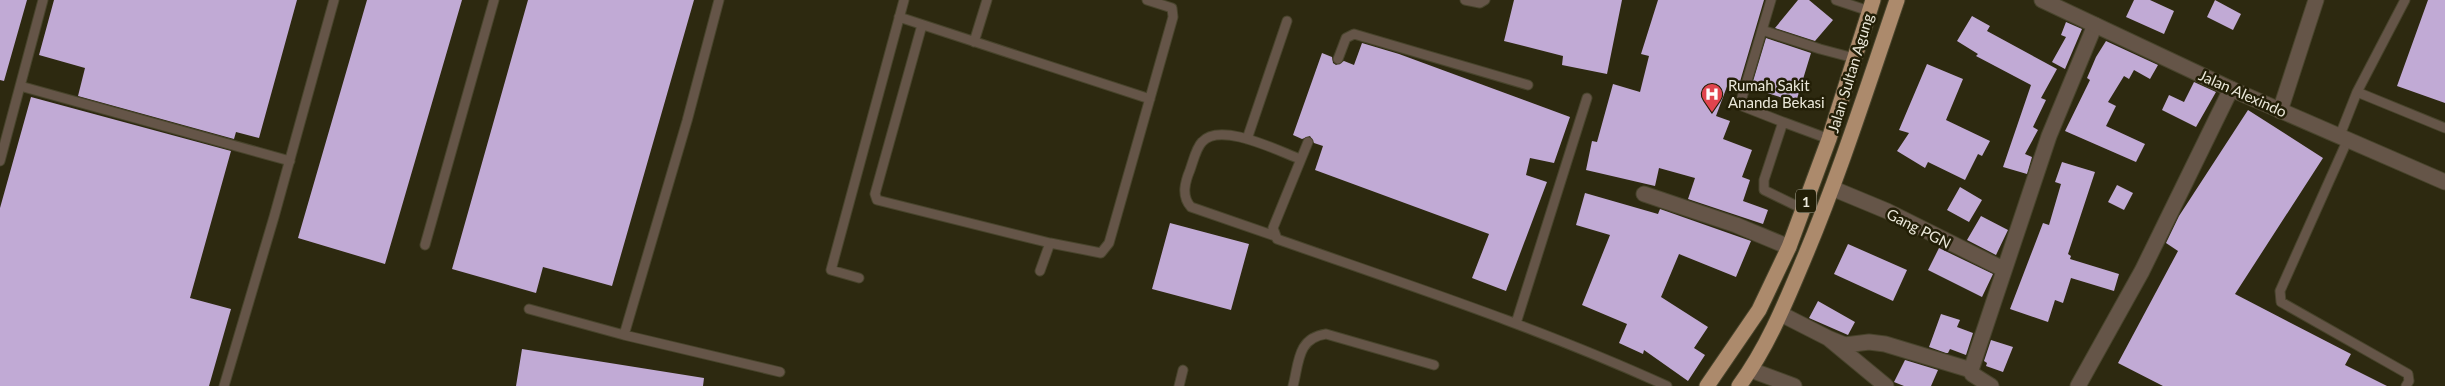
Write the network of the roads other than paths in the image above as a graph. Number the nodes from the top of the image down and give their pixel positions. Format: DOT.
graph roads {
  1 [pos="43,0"];
  2 [pos="334,0"];
  3 [pos="494,0"];
  4 [pos="719,0"];
  5 [pos="904,0"];
  6 [pos="987,0"];
  7 [pos="1147,0"];
  8 [pos="1465,0"];
  9 [pos="1485,0"];
  10 [pos="1771,0"];
  11 [pos="1836,0"];
  12 [pos="1897,0"];
  13 [pos="2042,0"];
  14 [pos="2316,0"];
  15 [pos="2405,0"];
  16 [pos="1871,5"];
  17 [pos="899,17"];
  18 [pos="1287,21"];
  19 [pos="922,25"];
  20 [pos="2095,25"];
  21 [pos="1762,30"];
  22 [pos="974,42"];
  23 [pos="1854,58"];
  24 [pos="1338,59"];
  25 [pos="1528,85"];
  26 [pos="20,86"];
  27 [pos="2231,89"];
  28 [pos="2357,92"];
  29 [pos="1587,98"];
  30 [pos="1150,99"];
  31 [pos="2280,111"];
  32 [pos="1783,122"];
  33 [pos="2445,128"];
  34 [pos="2344,137"];
  35 [pos="1247,139"];
  36 [pos="1830,139"];
  37 [pos="1308,142"];
  38 [pos="1300,159"];
  39 [pos="290,161"];
  40 [pos="0,162"];
  41 [pos="2445,182"];
  42 [pos="1834,189"];
  43 [pos="1644,194"];
  44 [pos="1803,209"];
  45 [pos="1275,236"];
  46 [pos="1050,243"];
  47 [pos="425,245"];
  48 [pos="1789,247"];
  49 [pos="2003,270"];
  50 [pos="1040,271"];
  51 [pos="859,278"];
  52 [pos="529,309"];
  53 [pos="1781,314"];
  54 [pos="1516,323"];
  55 [pos="624,334"];
  56 [pos="1828,338"];
  57 [pos="1434,365"];
  58 [pos="1183,370"];
  59 [pos="1751,370"];
  60 [pos="1971,370"];
  61 [pos="780,372"];
  62 [pos="1987,385"];
  63 [pos="224,386"];
  64 [pos="1179,386"];
  65 [pos="1293,386"];
  66 [pos="1667,386"];
  67 [pos="1707,386"];
  68 [pos="1739,386"];
  69 [pos="1794,386"];
  70 [pos="1886,386"];
  71 [pos="2078,386"];
  72 [pos="2406,386"];
  1 -- 26 [label="lane"];
  2 -- 39 [label="lane"];
  3 -- 47 [label="lane"];
  4 -- 55 [label="lane"];
  5 -- 17 [label="lane"];
  6 -- 22 [label="lane"];
  7 -- 30 [label="lane"];
  8 -- 9 [label="lane"];
  10 -- 21 [label="lane"];
  11 -- 16 [label="lane"];
  12 -- 42 [label="highway, Jalan Sultan Agung / 1"];
  13 -- 20 [label="street, Jalan Alexindo"];
  14 -- 31 [label="street"];
  15 -- 28 [label="lane"];
  16 -- 23 [label="highway, Jalan Sultan Agung / 1"];
  17 -- 19 [label="lane"];
  17 -- 51 [label="lane"];
  18 -- 35 [label="lane"];
  19 -- 22 [label="lane"];
  19 -- 46 [label="lane"];
  20 -- 27 [label="street, Jalan Alexindo"];
  20 -- 49 [label="street"];
  21 -- 23 [label="lane"];
  21 -- 32 [label="lane"];
  22 -- 30 [label="lane"];
  23 -- 36 [label="highway, Jalan Sultan Agung / 1"];
  24 -- 25 [label="lane"];
  26 -- 39 [label="lane"];
  26 -- 40 [label="lane"];
  27 -- 31 [label="street, Jalan Alexindo"];
  27 -- 71 [label="street"];
  28 -- 33 [label="lane"];
  28 -- 34 [label="lane"];
  29 -- 54 [label="lane"];
  30 -- 46 [label="lane"];
  31 -- 34 [label="street, Jalan Alexindo"];
  32 -- 36 [label="lane"];
  32 -- 44 [label="lane"];
  34 -- 41 [label="street, Jalan Alexindo"];
  34 -- 72 [label="lane"];
  35 -- 38 [label="lane"];
  35 -- 45 [label="lane"];
  36 -- 44 [label="highway, Jalan Sultan Agung / 1"];
  37 -- 38 [label="lane"];
  38 -- 45 [label="lane"];
  39 -- 63 [label="lane"];
  42 -- 49 [label="street, Gang PGN"];
  42 -- 53 [label="highway, Jalan Sultan Agung / 1"];
  43 -- 48 [label="street"];
  44 -- 48 [label="highway, Jalan Sultan Agung / 1"];
  45 -- 54 [label="lane"];
  46 -- 50 [label="lane"];
  48 -- 67 [label="highway, Jalan Sultan Agung / 1"];
  49 -- 60 [label="street"];
  52 -- 55 [label="lane"];
  53 -- 56 [label="street"];
  53 -- 59 [label="highway, Jalan Sultan Agung / 1"];
  54 -- 66 [label="lane"];
  55 -- 61 [label="lane"];
  56 -- 60 [label="street"];
  56 -- 70 [label="street"];
  57 -- 65 [label="lane"];
  58 -- 64 [label="lane"];
  59 -- 68 [label="highway, Jalan Sultan Agung / 1"];
  59 -- 69 [label="street"];
  60 -- 62 [label="street"];
}
